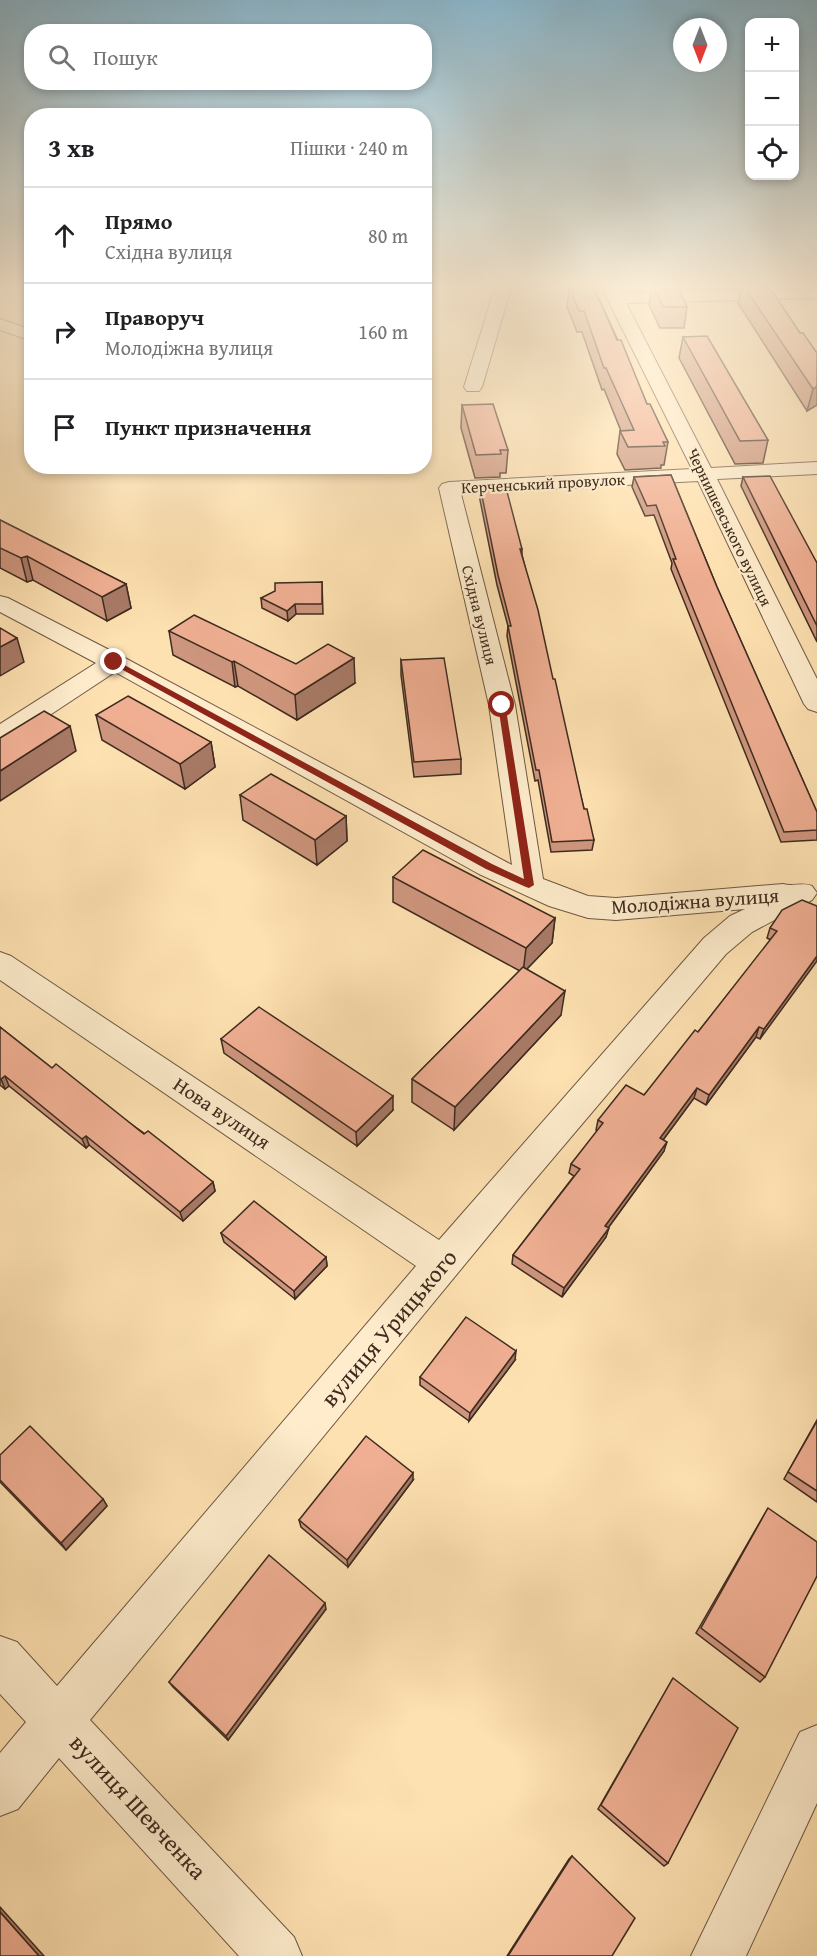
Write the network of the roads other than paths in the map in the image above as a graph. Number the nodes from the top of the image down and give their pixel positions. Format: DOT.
graph roads {
  1 [pos="475,379"];
  2 [pos="657,379"];
  3 [pos="473,387"];
  4 [pos="817,468"];
  5 [pos="704,474"];
  6 [pos="449,488"];
  7 [pos="0,603"];
  8 [pos="114,662"];
  9 [pos="817,704"];
  10 [pos="0,736"];
  11 [pos="529,885"];
  12 [pos="810,893"];
  13 [pos="0,964"];
  14 [pos="443,1263"];
  15 [pos="0,1659"];
  16 [pos="58,1721"];
  17 [pos="817,1749"];
  18 [pos="0,1791"];
  19 [pos="275,1956"];
  20 [pos="718,1956"];
  1 -- 3 [label="street"];
  2 -- 5 [label="street, Чернишевського вулиця"];
  4 -- 5 [label="street, Керченський провулок"];
  5 -- 6 [label="street, Керченський провулок"];
  5 -- 9 [label="street, Чернишевського вулиця"];
  6 -- 11 [label="street, Східна вулиця"];
  7 -- 8 [label="street, Молодіжна вулиця"];
  8 -- 10 [label="street"];
  8 -- 11 [label="street, Молодіжна вулиця"];
  11 -- 12 [label="street, Молодіжна вулиця"];
  12 -- 14 [label="street, вулиця Урицького"];
  13 -- 14 [label="street, Нова вулиця"];
  14 -- 16 [label="street, вулиця Урицького"];
  15 -- 16 [label="street, вулиця Шевченка"];
  16 -- 18 [label="street, вулиця Урицького"];
  16 -- 19 [label="street, вулиця Шевченка"];
  17 -- 20 [label="street"];
}
